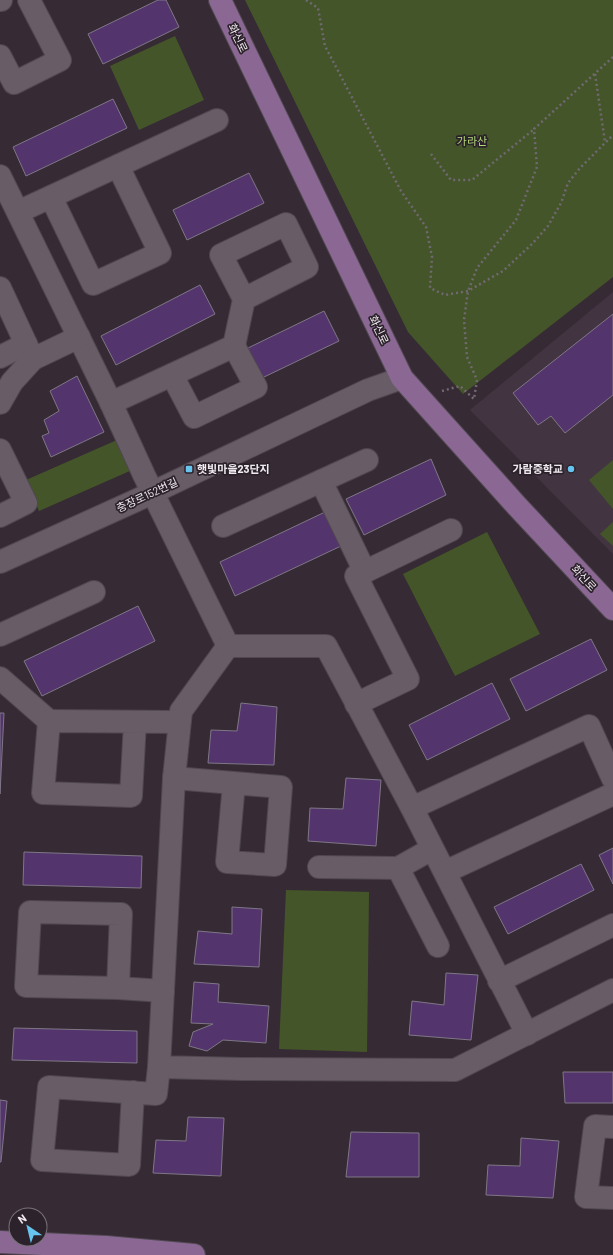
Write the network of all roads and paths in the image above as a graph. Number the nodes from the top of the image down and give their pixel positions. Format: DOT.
graph roads {
  1 [pos="29,0"];
  2 [pos="220,0"];
  3 [pos="306,0"];
  4 [pos="0,56"];
  5 [pos="613,57"];
  6 [pos="594,74"];
  7 [pos="217,120"];
  8 [pos="534,129"];
  9 [pos="613,135"];
  10 [pos="605,143"];
  11 [pos="431,154"];
  12 [pos="118,166"];
  13 [pos="0,176"];
  14 [pos="51,197"];
  15 [pos="18,212"];
  16 [pos="0,288"];
  17 [pos="468,292"];
  18 [pos="244,299"];
  19 [pos="79,337"];
  20 [pos="234,346"];
  21 [pos="30,352"];
  22 [pos="0,357"];
  23 [pos="172,375"];
  24 [pos="402,378"];
  25 [pos="441,391"];
  26 [pos="111,403"];
  27 [pos="0,404"];
  28 [pos="0,450"];
  29 [pos="366,460"];
  30 [pos="321,481"];
  31 [pos="153,492"];
  32 [pos="0,516"];
  33 [pos="223,526"];
  34 [pos="451,530"];
  35 [pos="0,562"];
  36 [pos="365,572"];
  37 [pos="94,592"];
  38 [pos="613,609"];
  39 [pos="0,635"];
  40 [pos="228,646"];
  41 [pos="0,678"];
  42 [pos="356,704"];
  43 [pos="49,721"];
  44 [pos="135,722"];
  45 [pos="179,722"];
  46 [pos="174,778"];
  47 [pos="613,779"];
  48 [pos="234,783"];
  49 [pos="613,794"];
  50 [pos="412,808"];
  51 [pos="432,849"];
  52 [pos="319,867"];
  53 [pos="398,868"];
  54 [pos="445,872"];
  55 [pos="613,924"];
  56 [pos="438,946"];
  57 [pos="499,981"];
  58 [pos="118,988"];
  59 [pos="613,990"];
  60 [pos="163,991"];
  61 [pos="527,1034"];
  62 [pos="159,1067"];
  63 [pos="133,1092"];
  64 [pos="613,1127"];
  65 [pos="613,1198"];
  66 [pos="0,1242"];
  67 [pos="106,1247"];
  68 [pos="136,1255"];
  69 [pos="194,1255"];
  1 -- 4 [label="street"];
  2 -- 24 [label="main road, 화신로"];
  3 -- 17 [label="path"];
  5 -- 6 [label="path"];
  6 -- 8 [label="path"];
  6 -- 10 [label="path"];
  7 -- 12 [label="street"];
  8 -- 11 [label="path"];
  8 -- 17 [label="path"];
  9 -- 10 [label="path"];
  10 -- 17 [label="path"];
  12 -- 14 [label="street"];
  12 -- 14 [label="street"];
  13 -- 15 [label="street"];
  14 -- 15 [label="street"];
  15 -- 19 [label="street"];
  16 -- 21 [label="street"];
  17 -- 25 [label="path"];
  18 -- 20 [label="street"];
  19 -- 21 [label="street"];
  19 -- 26 [label="street"];
  20 -- 23 [label="street"];
  20 -- 23 [label="street"];
  21 -- 22 [label="street"];
  21 -- 27 [label="street"];
  23 -- 26 [label="street"];
  24 -- 31 [label="street, 충장로152번길"];
  24 -- 38 [label="main road, 화신로"];
  26 -- 31 [label="street"];
  28 -- 32 [label="street"];
  29 -- 30 [label="street"];
  30 -- 33 [label="street"];
  30 -- 36 [label="street"];
  31 -- 35 [label="street, 충장로152번길"];
  31 -- 40 [label="street"];
  34 -- 36 [label="street"];
  36 -- 42 [label="street"];
  37 -- 39 [label="street"];
  40 -- 42 [label="street"];
  40 -- 45 [label="street"];
  41 -- 43 [label="street"];
  42 -- 50 [label="street"];
  43 -- 44 [label="street"];
  43 -- 44 [label="street"];
  44 -- 45 [label="street"];
  45 -- 46 [label="street"];
  46 -- 48 [label="street"];
  46 -- 60 [label="street"];
  47 -- 50 [label="street"];
  49 -- 54 [label="street"];
  50 -- 51 [label="street"];
  51 -- 53 [label="street"];
  51 -- 54 [label="street"];
  52 -- 53 [label="street"];
  53 -- 56 [label="street"];
  54 -- 57 [label="street"];
  55 -- 57 [label="street"];
  57 -- 61 [label="street"];
  58 -- 58 [label="street"];
  58 -- 60 [label="street"];
  59 -- 61 [label="street"];
  60 -- 62 [label="street"];
  61 -- 62 [label="street"];
  62 -- 63 [label="street"];
  63 -- 63 [label="street"];
  64 -- 65 [label="street"];
  66 -- 67 [label="main road"];
  67 -- 68 [label="street"];
  67 -- 69 [label="main road"];
}
